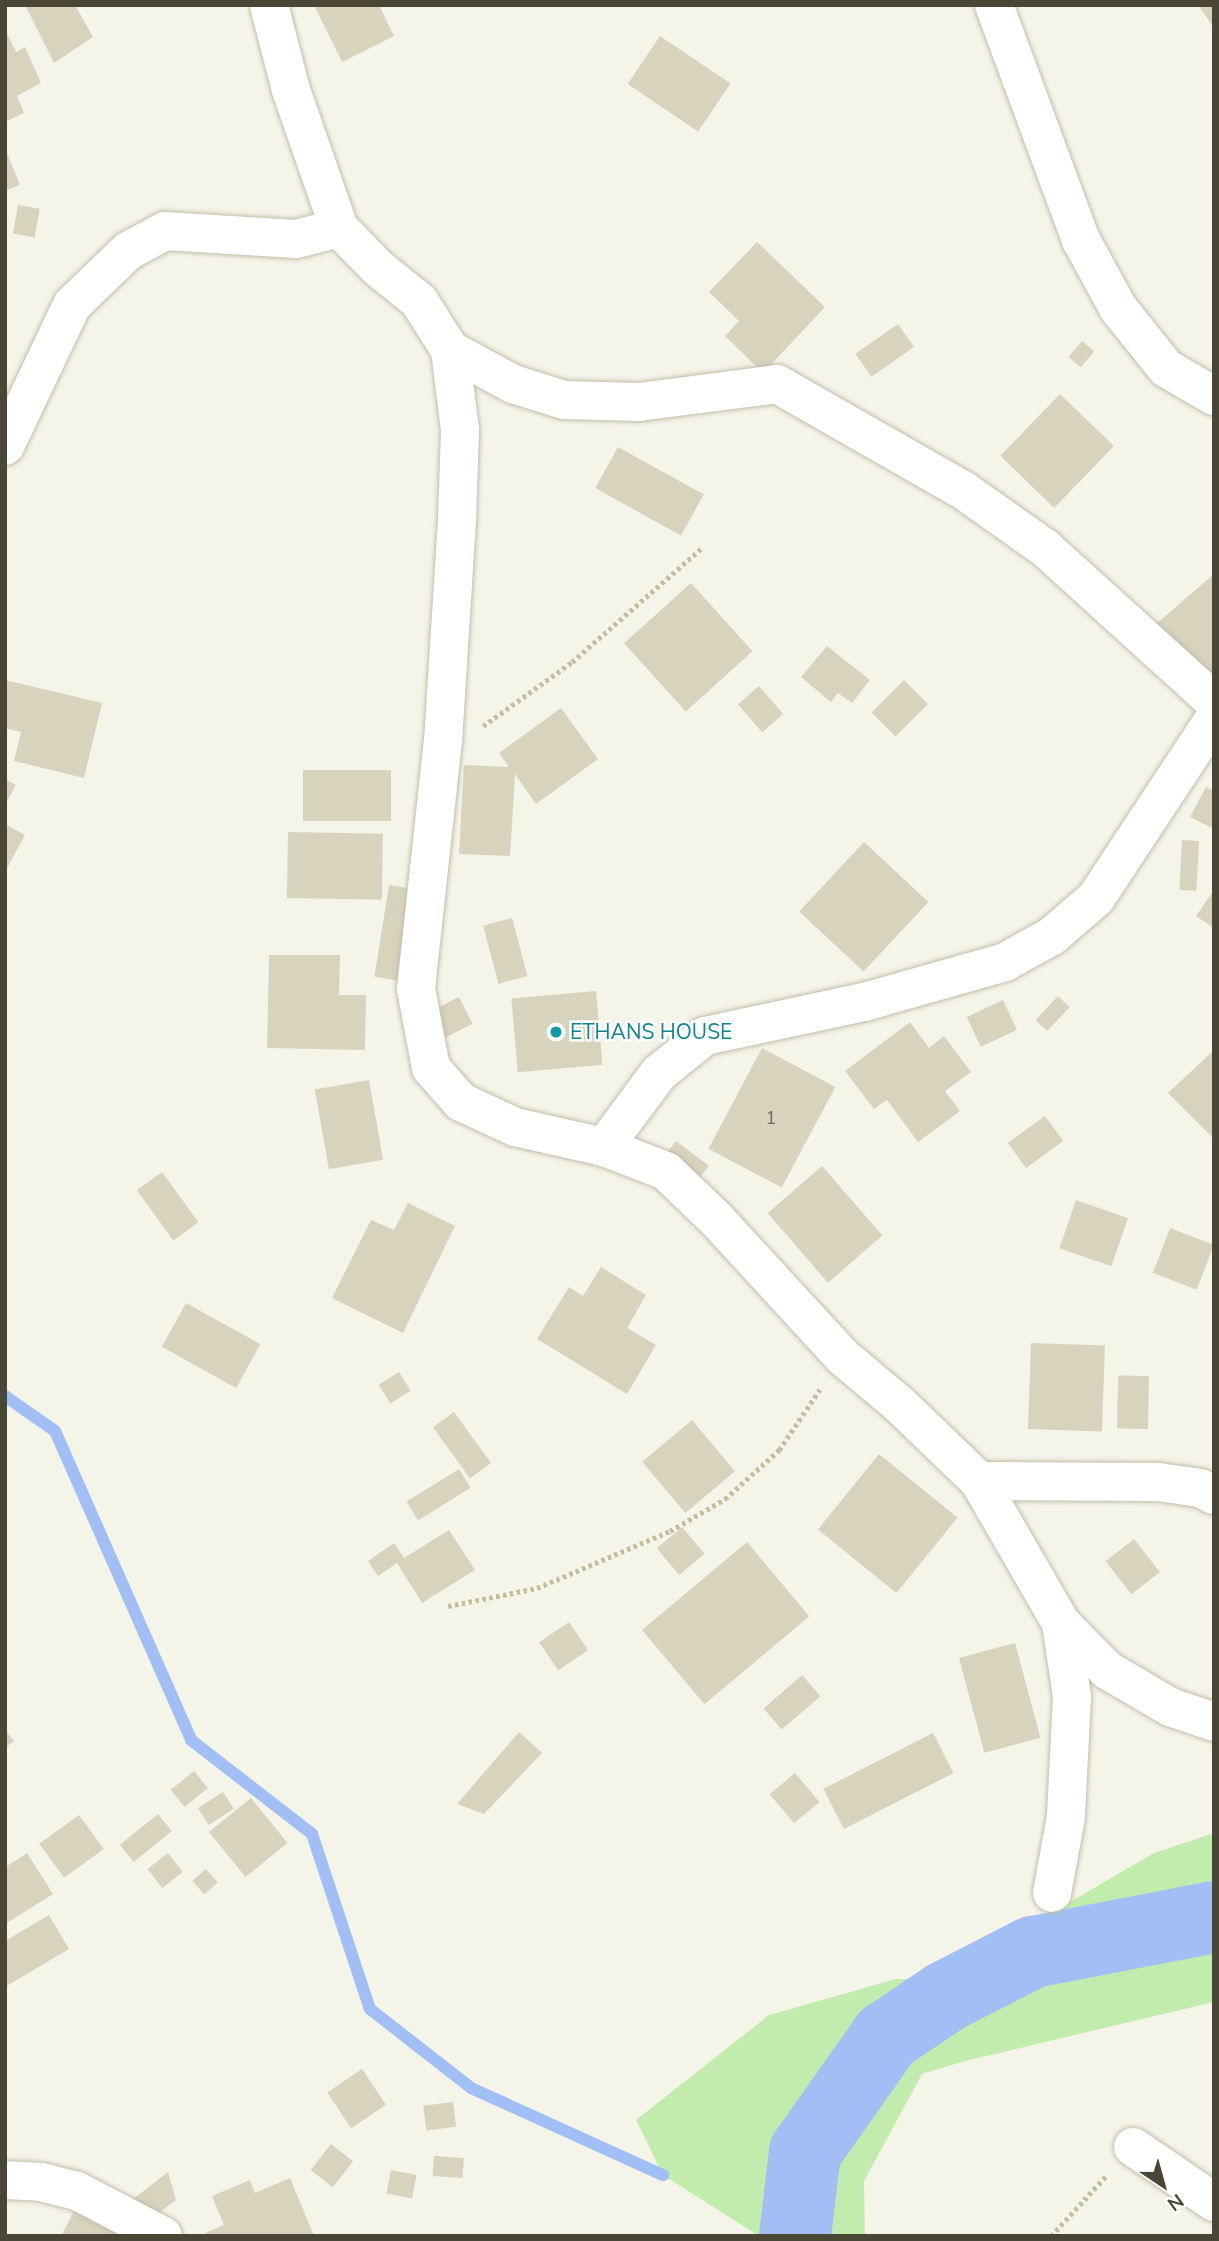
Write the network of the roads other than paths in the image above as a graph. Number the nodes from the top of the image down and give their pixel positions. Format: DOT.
graph roads {
  1 [pos="269,5"];
  2 [pos="994,5"];
  3 [pos="340,228"];
  4 [pos="450,350"];
  5 [pos="1214,396"];
  6 [pos="5,446"];
  7 [pos="1214,701"];
  8 [pos="1214,719"];
  9 [pos="604,1147"];
  10 [pos="979,1481"];
  11 [pos="1214,1495"];
  12 [pos="1061,1623"];
  13 [pos="1214,1722"];
  14 [pos="1052,1893"];
  15 [pos="1133,2147"];
  16 [pos="5,2180"];
  17 [pos="1214,2202"];
  18 [pos="163,2236"];
  1 -- 3 [label="street"];
  2 -- 5 [label="street"];
  3 -- 4 [label="street"];
  3 -- 6 [label="street"];
  4 -- 7 [label="street"];
  4 -- 9 [label="street"];
  8 -- 9 [label="street"];
  9 -- 10 [label="street"];
  10 -- 11 [label="street"];
  10 -- 12 [label="street"];
  12 -- 13 [label="street"];
  12 -- 14 [label="street"];
  15 -- 17 [label="street"];
  16 -- 18 [label="street"];
}
